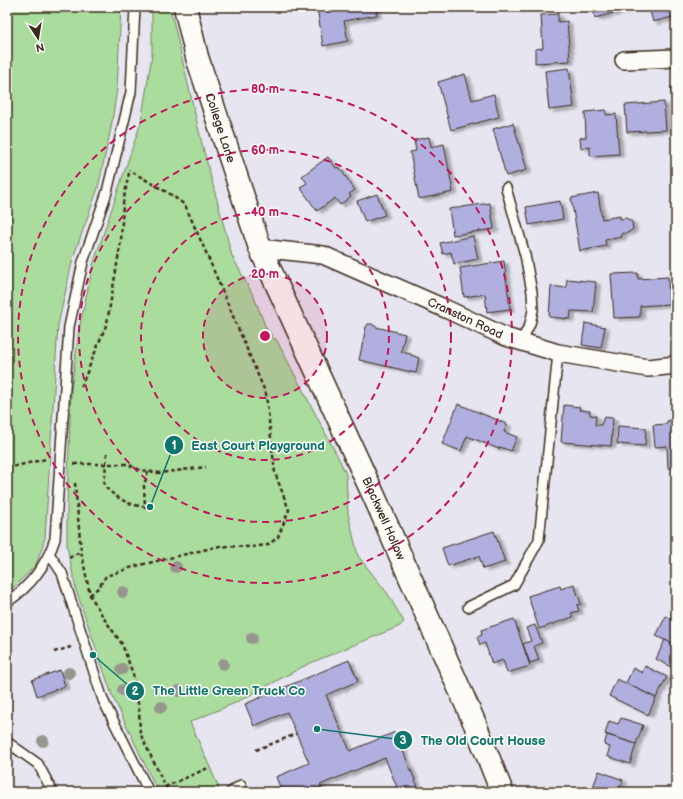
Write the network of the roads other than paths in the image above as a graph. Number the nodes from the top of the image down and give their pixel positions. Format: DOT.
graph roads {
  1 [pos="135,7"];
  2 [pos="185,7"];
  3 [pos="676,58"];
  4 [pos="624,60"];
  5 [pos="506,188"];
  6 [pos="260,248"];
  7 [pos="522,342"];
  8 [pos="558,353"];
  9 [pos="676,365"];
  10 [pos="50,555"];
  11 [pos="7,602"];
  12 [pos="468,607"];
  13 [pos="7,742"];
  14 [pos="241,786"];
  15 [pos="53,792"];
  16 [pos="149,792"];
  17 [pos="231,792"];
  18 [pos="502,792"];
  1 -- 10 [label="lane"];
  2 -- 6 [label="main road, College Lane"];
  3 -- 4 [label="street"];
  5 -- 7 [label="lane"];
  6 -- 7 [label="street, Cranston Road"];
  6 -- 18 [label="main road, Blackwell Hollow"];
  7 -- 8 [label="street, Cranston Road"];
  8 -- 9 [label="street, Cranston Road"];
  8 -- 12 [label="lane"];
  10 -- 11 [label="lane"];
  10 -- 16 [label="lane"];
  13 -- 15 [label="lane"];
  14 -- 17 [label="lane"];
}
